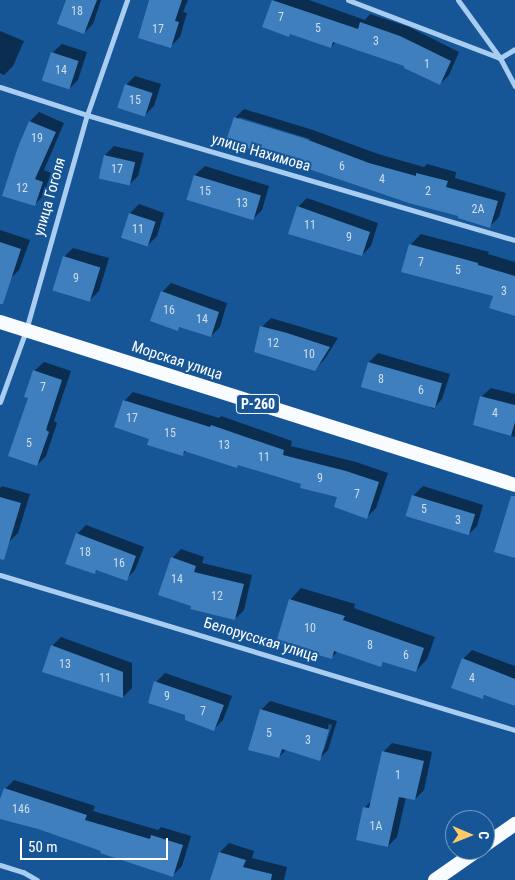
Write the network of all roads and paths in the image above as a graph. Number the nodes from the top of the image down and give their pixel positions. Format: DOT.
graph roads {
  1 [pos="127,0"];
  2 [pos="348,0"];
  3 [pos="458,0"];
  4 [pos="515,50"];
  5 [pos="500,58"];
  6 [pos="515,86"];
  7 [pos="0,87"];
  8 [pos="87,115"];
  9 [pos="515,240"];
  10 [pos="0,322"];
  11 [pos="26,330"];
  12 [pos="0,402"];
  13 [pos="515,486"];
  14 [pos="0,575"];
  15 [pos="515,730"];
  16 [pos="515,824"];
  17 [pos="495,838"];
  18 [pos="464,860"];
  19 [pos="0,865"];
  20 [pos="38,880"];
  21 [pos="435,880"];
  1 -- 8 [label="street, улица Гоголя"];
  2 -- 5 [label="street"];
  3 -- 5 [label="street"];
  4 -- 5 [label="street"];
  5 -- 6 [label="street"];
  7 -- 8 [label="street, улица Нахимова"];
  8 -- 9 [label="street, улица Нахимова"];
  8 -- 11 [label="street, улица Гоголя"];
  10 -- 11 [label="highway, Морская улица / Р-260"];
  11 -- 12 [label="street, улица Гоголя"];
  11 -- 13 [label="highway, Морская улица / Р-260"];
  14 -- 15 [label="street, Белорусская улица"];
  16 -- 17 [label="highway"];
  18 -- 21 [label="highway"];
  19 -- 20 [label="street"];
}
